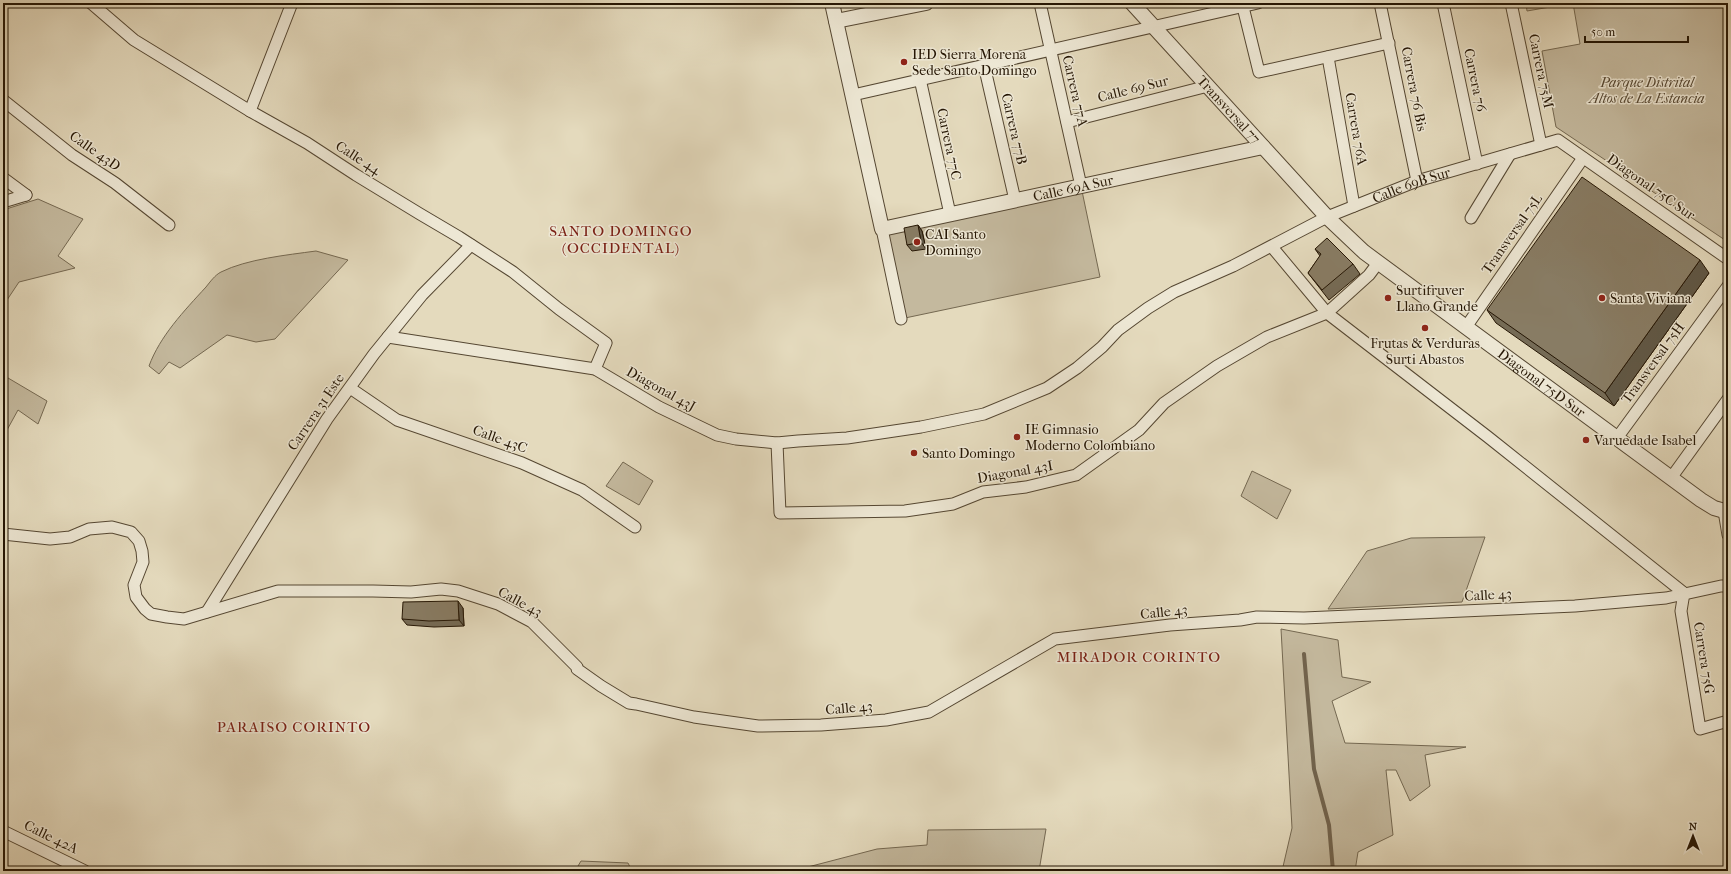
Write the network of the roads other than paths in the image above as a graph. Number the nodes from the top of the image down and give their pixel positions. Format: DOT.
graph roads {
  1 [pos="91,3"];
  2 [pos="292,3"];
  3 [pos="832,3"];
  4 [pos="926,3"];
  5 [pos="1040,3"];
  6 [pos="1132,3"];
  7 [pos="1258,3"];
  8 [pos="1380,3"];
  9 [pos="1443,3"];
  10 [pos="1511,3"];
  11 [pos="1243,5"];
  12 [pos="836,21"];
  13 [pos="1153,27"];
  14 [pos="1389,43"];
  15 [pos="1050,50"];
  16 [pos="1328,57"];
  17 [pos="984,65"];
  18 [pos="920,80"];
  19 [pos="1208,86"];
  20 [pos="853,95"];
  21 [pos="3,100"];
  22 [pos="250,111"];
  23 [pos="1066,122"];
  24 [pos="1558,140"];
  25 [pos="1541,145"];
  26 [pos="1263,146"];
  27 [pos="1510,154"];
  28 [pos="1583,158"];
  29 [pos="1477,164"];
  30 [pos="3,178"];
  31 [pos="1417,181"];
  32 [pos="1081,186"];
  33 [pos="1015,200"];
  34 [pos="3,202"];
  35 [pos="1354,206"];
  36 [pos="950,214"];
  37 [pos="1327,216"];
  38 [pos="1471,218"];
  39 [pos="170,225"];
  40 [pos="882,229"];
  41 [pos="471,245"];
  42 [pos="1272,247"];
  43 [pos="1728,259"];
  44 [pos="1378,263"];
  45 [pos="1728,286"];
  46 [pos="1327,313"];
  47 [pos="901,319"];
  48 [pos="1466,327"];
  49 [pos="388,337"];
  50 [pos="595,369"];
  51 [pos="350,388"];
  52 [pos="1728,399"];
  53 [pos="921,427"];
  54 [pos="1617,438"];
  55 [pos="777,443"];
  56 [pos="1671,478"];
  57 [pos="1727,510"];
  58 [pos="635,527"];
  59 [pos="3,534"];
  60 [pos="1728,535"];
  61 [pos="1728,586"];
  62 [pos="1684,593"];
  63 [pos="207,612"];
  64 [pos="1728,721"];
  65 [pos="3,831"];
  66 [pos="85,871"];
  1 -- 22 [label="street, Calle 44"];
  2 -- 22 [label="street"];
  3 -- 12 [label="street"];
  4 -- 12 [label="street"];
  5 -- 15 [label="street, Carrera 77A"];
  6 -- 13 [label="street, Transversal 77"];
  7 -- 11 [label="street"];
  8 -- 14 [label="street, Carrera 76 Bis"];
  9 -- 29 [label="street, Carrera 76"];
  10 -- 25 [label="street, Carrera 75M"];
  11 -- 13 [label="street"];
  11 -- 16 [label="street"];
  12 -- 20 [label="street"];
  13 -- 15 [label="street"];
  13 -- 19 [label="street, Transversal 77"];
  14 -- 16 [label="street"];
  14 -- 31 [label="street, Carrera 76 Bis"];
  15 -- 17 [label="street"];
  15 -- 23 [label="street, Carrera 77A"];
  16 -- 35 [label="street, Carrera 76A"];
  17 -- 18 [label="street"];
  17 -- 33 [label="street, Carrera 77B"];
  18 -- 20 [label="street"];
  18 -- 36 [label="street, Carrera 77C"];
  19 -- 23 [label="street, Calle 69 Sur"];
  19 -- 26 [label="street, Transversal 77"];
  20 -- 40 [label="street"];
  21 -- 39 [label="street, Calle 43D"];
  22 -- 41 [label="street, Calle 44"];
  23 -- 32 [label="street, Carrera 77A"];
  24 -- 25 [label="street, Calle 69B Sur"];
  24 -- 28 [label="street, Diagonal 75C Sur"];
  25 -- 27 [label="street, Calle 69B Sur"];
  26 -- 32 [label="street, Calle 69A Sur"];
  26 -- 37 [label="street, Transversal 77"];
  27 -- 29 [label="street, Calle 69B Sur"];
  27 -- 38 [label="street"];
  28 -- 43 [label="street, Diagonal 75C Sur"];
  28 -- 48 [label="street, Transversal 75L"];
  29 -- 31 [label="street, Calle 69B Sur"];
  30 -- 34 [label="street"];
  31 -- 35 [label="street, Calle 69B Sur"];
  32 -- 33 [label="street, Calle 69A Sur"];
  33 -- 36 [label="street, Calle 69A Sur"];
  35 -- 37 [label="street, Calle 69B Sur"];
  36 -- 40 [label="street, Calle 69A Sur"];
  37 -- 42 [label="street, Calle 69B Sur"];
  37 -- 44 [label="street, Diagonal 75D Sur"];
  40 -- 47 [label="street"];
  41 -- 49 [label="street, Carrera 31 Este"];
  41 -- 50 [label="street, Calle 44"];
  42 -- 46 [label="street"];
  42 -- 53 [label="street, Calle 69B Sur"];
  44 -- 46 [label="street"];
  44 -- 48 [label="street, Diagonal 75D Sur"];
  45 -- 54 [label="street, Transversal 75H"];
  46 -- 55 [label="street, Diagonal 43I"];
  46 -- 62 [label="street"];
  48 -- 54 [label="street, Diagonal 75D Sur"];
  49 -- 50 [label="street, Diagonal 43J"];
  49 -- 51 [label="street, Carrera 31 Este"];
  50 -- 55 [label="street, Diagonal 43J"];
  51 -- 58 [label="street, Calle 43C"];
  51 -- 63 [label="street, Carrera 31 Este"];
  52 -- 56 [label="street"];
  53 -- 55 [label="street, Diagonal 43J"];
  54 -- 56 [label="street, Diagonal 75D Sur"];
  56 -- 57 [label="street, Diagonal 75D Sur"];
  57 -- 60 [label="street"];
  59 -- 63 [label="street, Calle 43"];
  61 -- 62 [label="street, Calle 43"];
  62 -- 63 [label="street, Calle 43"];
  62 -- 64 [label="street, Carrera 75G"];
  65 -- 66 [label="street, Calle 42A"];
}
